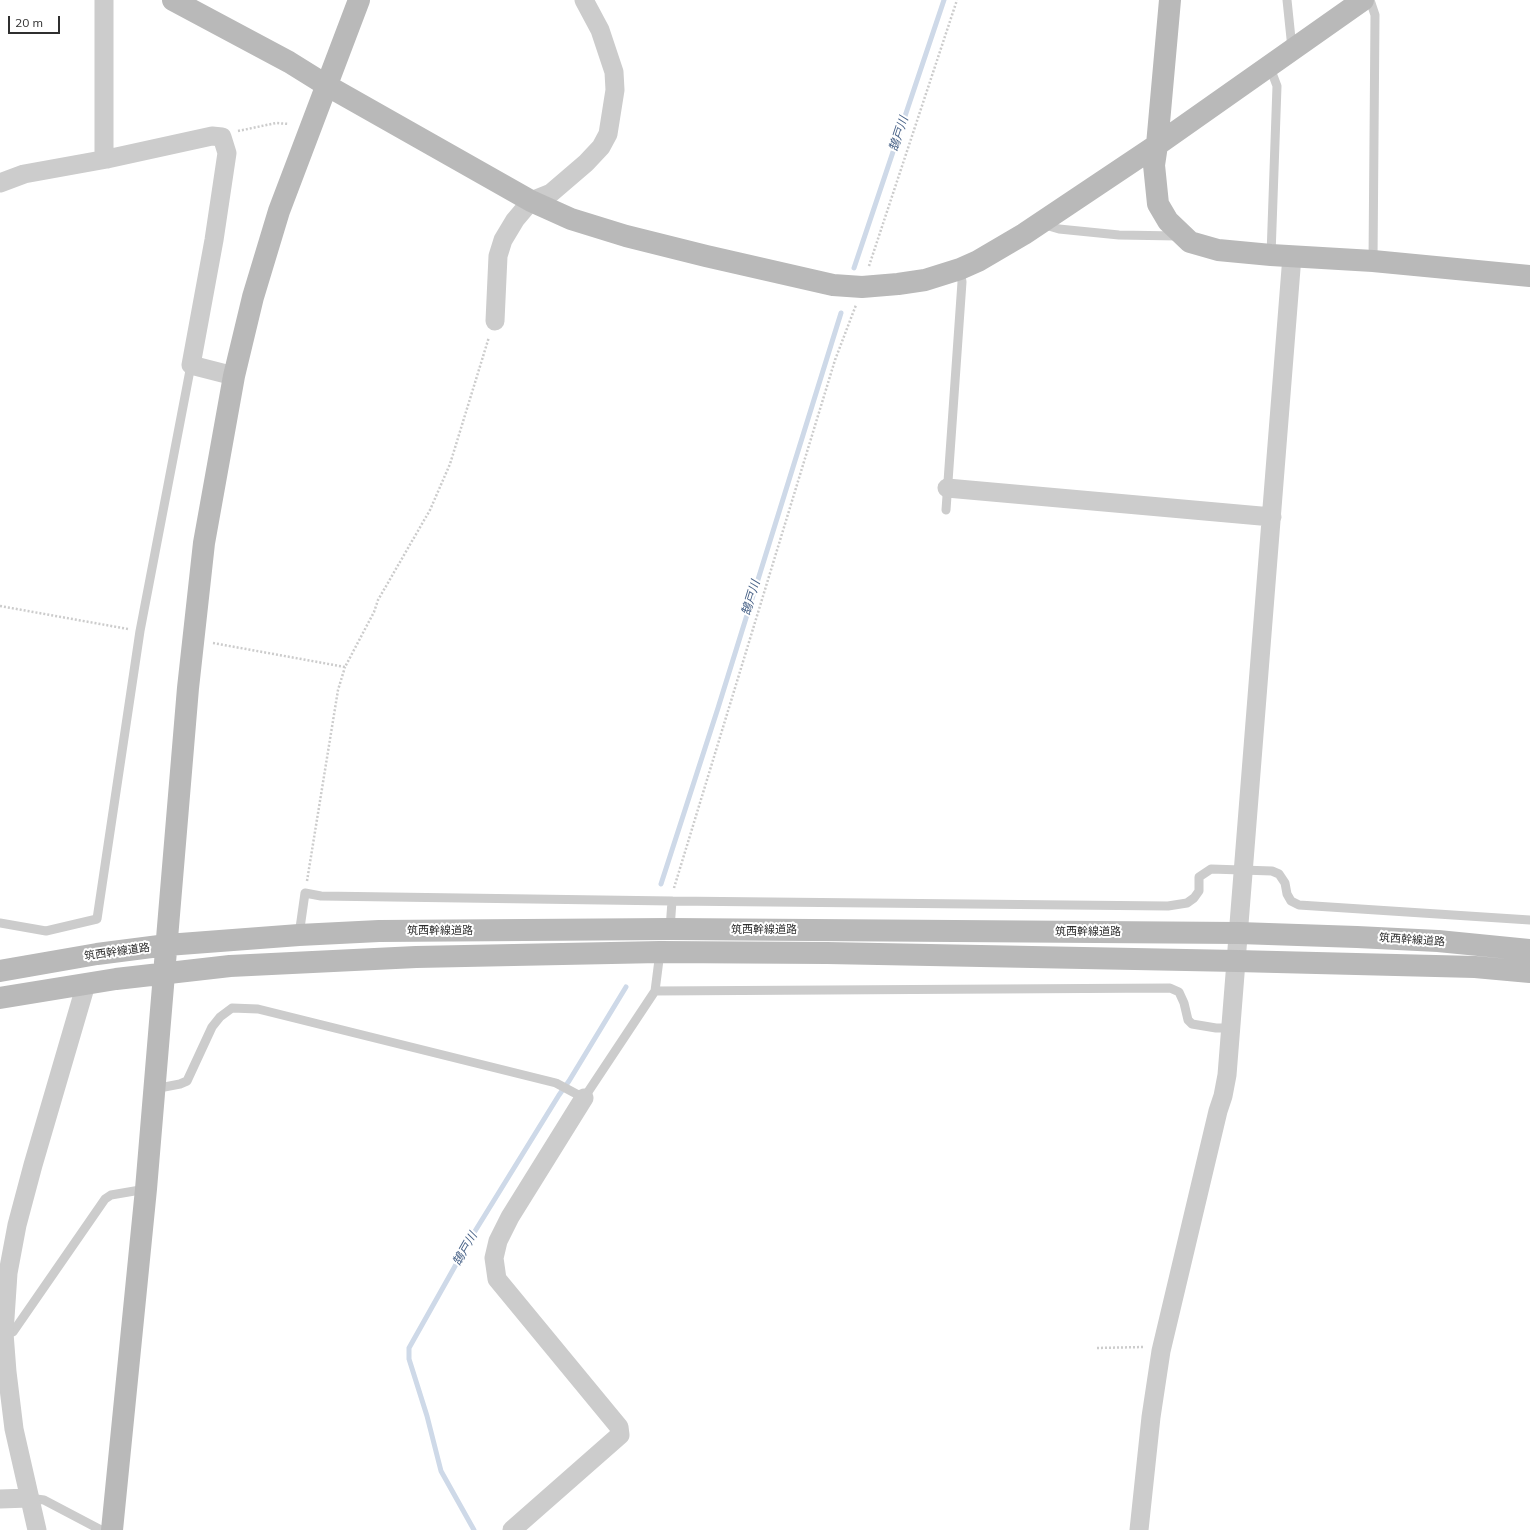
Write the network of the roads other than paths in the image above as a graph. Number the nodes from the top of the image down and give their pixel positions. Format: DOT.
graph roads {
  1 [pos="104,0"];
  2 [pos="173,0"];
  3 [pos="359,0"];
  4 [pos="584,0"];
  5 [pos="1170,0"];
  6 [pos="1287,0"];
  7 [pos="1363,0"];
  8 [pos="1370,0"];
  9 [pos="1293,50"];
  10 [pos="1269,65"];
  11 [pos="326,85"];
  12 [pos="1157,145"];
  13 [pos="107,159"];
  14 [pos="0,183"];
  15 [pos="530,201"];
  16 [pos="1040,223"];
  17 [pos="1185,237"];
  18 [pos="1282,256"];
  19 [pos="1373,261"];
  20 [pos="960,269"];
  21 [pos="1530,276"];
  22 [pos="495,321"];
  23 [pos="191,365"];
  24 [pos="234,376"];
  25 [pos="947,488"];
  26 [pos="946,510"];
  27 [pos="1272,518"];
  28 [pos="1243,870"];
  29 [pos="672,901"];
  30 [pos="1530,920"];
  31 [pos="0,923"];
  32 [pos="670,929"];
  33 [pos="1239,933"];
  34 [pos="299,935"];
  35 [pos="167,945"];
  36 [pos="1530,950"];
  37 [pos="660,952"];
  38 [pos="1237,961"];
  39 [pos="0,970"];
  40 [pos="1530,972"];
  41 [pos="164,974"];
  42 [pos="86,984"];
  43 [pos="655,991"];
  44 [pos="0,998"];
  45 [pos="1231,1028"];
  46 [pos="154,1089"];
  47 [pos="584,1098"];
  48 [pos="146,1189"];
  49 [pos="4,1333"];
  50 [pos="29,1498"];
  51 [pos="0,1499"];
  52 [pos="37,1530"];
  53 [pos="101,1530"];
  54 [pos="112,1530"];
  55 [pos="512,1530"];
  56 [pos="1139,1530"];
  1 -- 13 [label="street"];
  2 -- 11 [label="street"];
  3 -- 11 [label="street"];
  4 -- 15 [label="street"];
  5 -- 12 [label="street"];
  6 -- 9 [label="lane"];
  7 -- 9 [label="street"];
  8 -- 19 [label="lane"];
  9 -- 10 [label="street"];
  10 -- 12 [label="street"];
  10 -- 18 [label="lane"];
  11 -- 15 [label="street"];
  11 -- 24 [label="street"];
  12 -- 16 [label="street"];
  12 -- 17 [label="street"];
  13 -- 14 [label="street"];
  13 -- 23 [label="street"];
  15 -- 20 [label="street"];
  15 -- 22 [label="street"];
  16 -- 17 [label="lane"];
  16 -- 20 [label="street"];
  17 -- 18 [label="street"];
  18 -- 19 [label="street"];
  18 -- 27 [label="street"];
  19 -- 21 [label="street"];
  20 -- 25 [label="lane"];
  23 -- 24 [label="street"];
  23 -- 31 [label="lane"];
  24 -- 35 [label="street"];
  25 -- 26 [label="lane"];
  25 -- 27 [label="street"];
  27 -- 28 [label="street"];
  28 -- 29 [label="lane"];
  28 -- 30 [label="lane"];
  28 -- 33 [label="street"];
  29 -- 32 [label="lane"];
  29 -- 34 [label="lane"];
  32 -- 33 [label="street, 筑西幹線道路"];
  32 -- 34 [label="street, 筑西幹線道路"];
  33 -- 36 [label="street, 筑西幹線道路"];
  33 -- 38 [label="street"];
  34 -- 35 [label="street, 筑西幹線道路"];
  35 -- 39 [label="street, 筑西幹線道路"];
  35 -- 41 [label="street"];
  37 -- 38 [label="street, 筑西幹線道路"];
  37 -- 41 [label="street, 筑西幹線道路"];
  37 -- 43 [label="lane"];
  38 -- 40 [label="street, 筑西幹線道路"];
  38 -- 45 [label="street"];
  41 -- 42 [label="street, 筑西幹線道路"];
  41 -- 46 [label="street"];
  42 -- 44 [label="street, 筑西幹線道路"];
  42 -- 49 [label="street"];
  43 -- 45 [label="lane"];
  43 -- 47 [label="lane"];
  45 -- 56 [label="street"];
  46 -- 47 [label="lane"];
  46 -- 48 [label="street"];
  47 -- 55 [label="street"];
  48 -- 49 [label="lane"];
  48 -- 54 [label="street"];
  49 -- 50 [label="street"];
  50 -- 51 [label="street"];
  50 -- 52 [label="street"];
  50 -- 53 [label="lane"];
}
